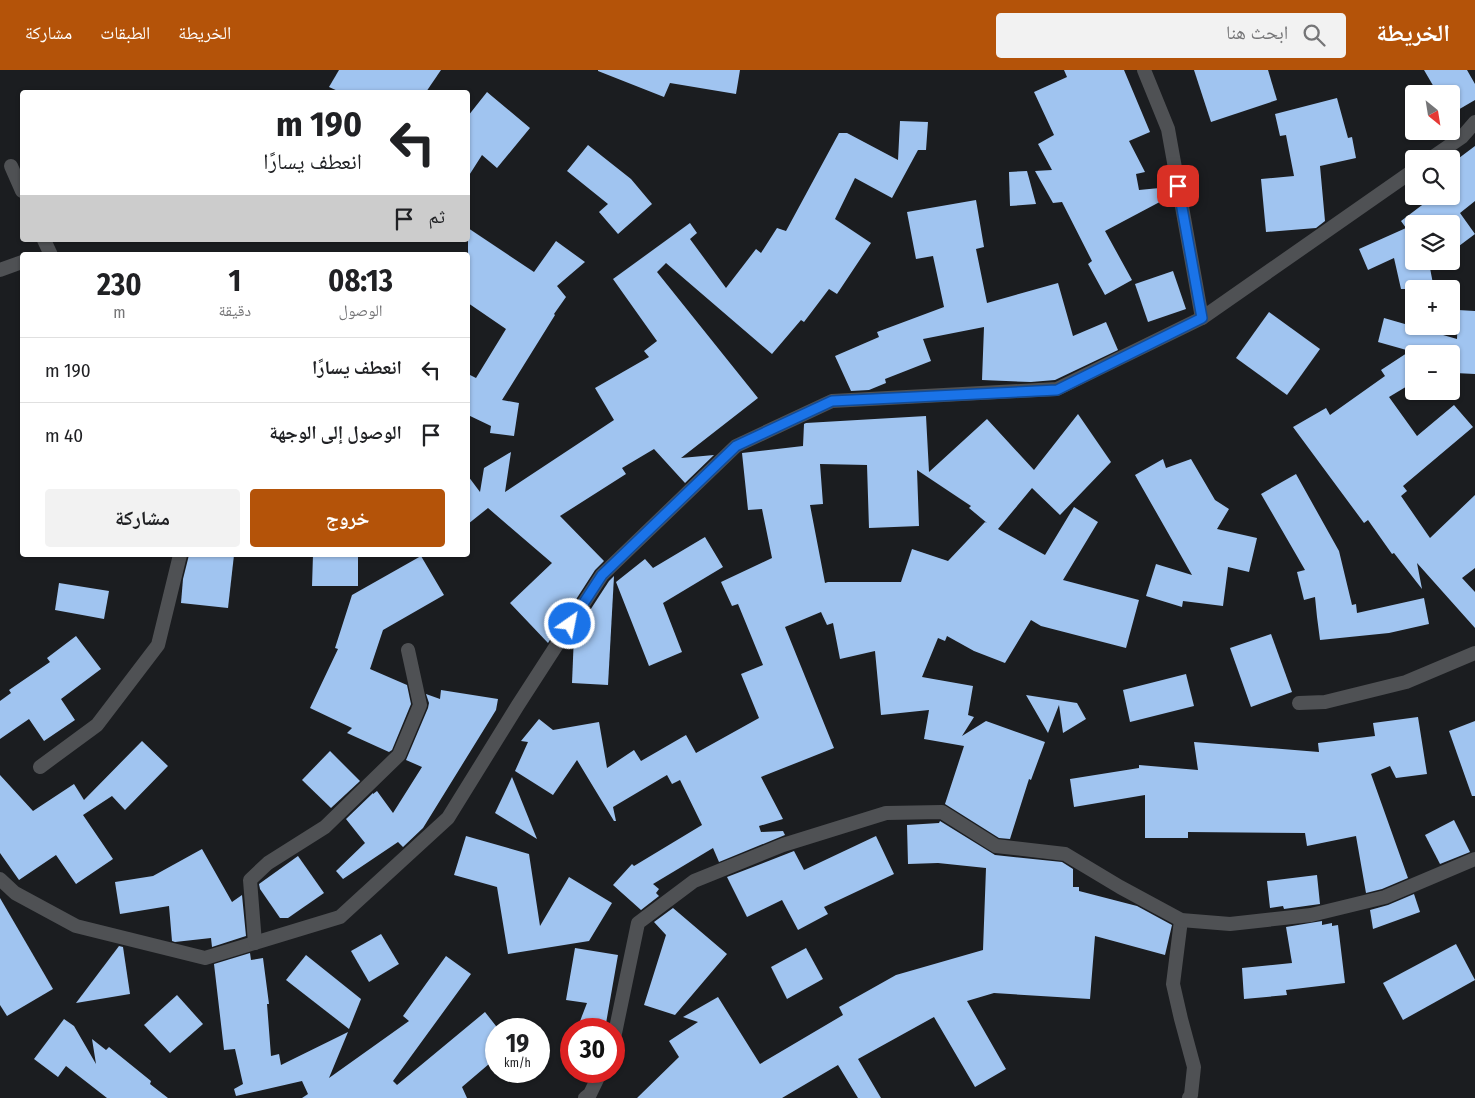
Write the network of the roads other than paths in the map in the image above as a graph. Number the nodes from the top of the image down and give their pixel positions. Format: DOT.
graph roads {
  1 [pos="1144,70"];
  2 [pos="1475,122"];
  3 [pos="1443,150"];
  4 [pos="12,166"];
  5 [pos="1405,176"];
  6 [pos="20,186"];
  7 [pos="20,263"];
  8 [pos="0,270"];
  9 [pos="1202,318"];
  10 [pos="180,557"];
  11 [pos="408,650"];
  12 [pos="1475,653"];
  13 [pos="1299,703"];
  14 [pos="40,767"];
  15 [pos="1475,859"];
  16 [pos="0,880"];
  17 [pos="1181,920"];
  18 [pos="255,943"];
  19 [pos="618,1018"];
  20 [pos="595,1083"];
  21 [pos="585,1098"];
  22 [pos="1189,1098"];
  1 -- 9 [label="street"];
  2 -- 3 [label="street"];
  4 -- 6 [label="street"];
  5 -- 9 [label="street"];
  7 -- 8 [label="street"];
  9 -- 18 [label="street"];
  10 -- 14 [label="street"];
  11 -- 18 [label="street"];
  12 -- 13 [label="street"];
  15 -- 17 [label="street"];
  16 -- 18 [label="street"];
  17 -- 19 [label="street"];
  17 -- 22 [label="street"];
  20 -- 21 [label="street"];
}
